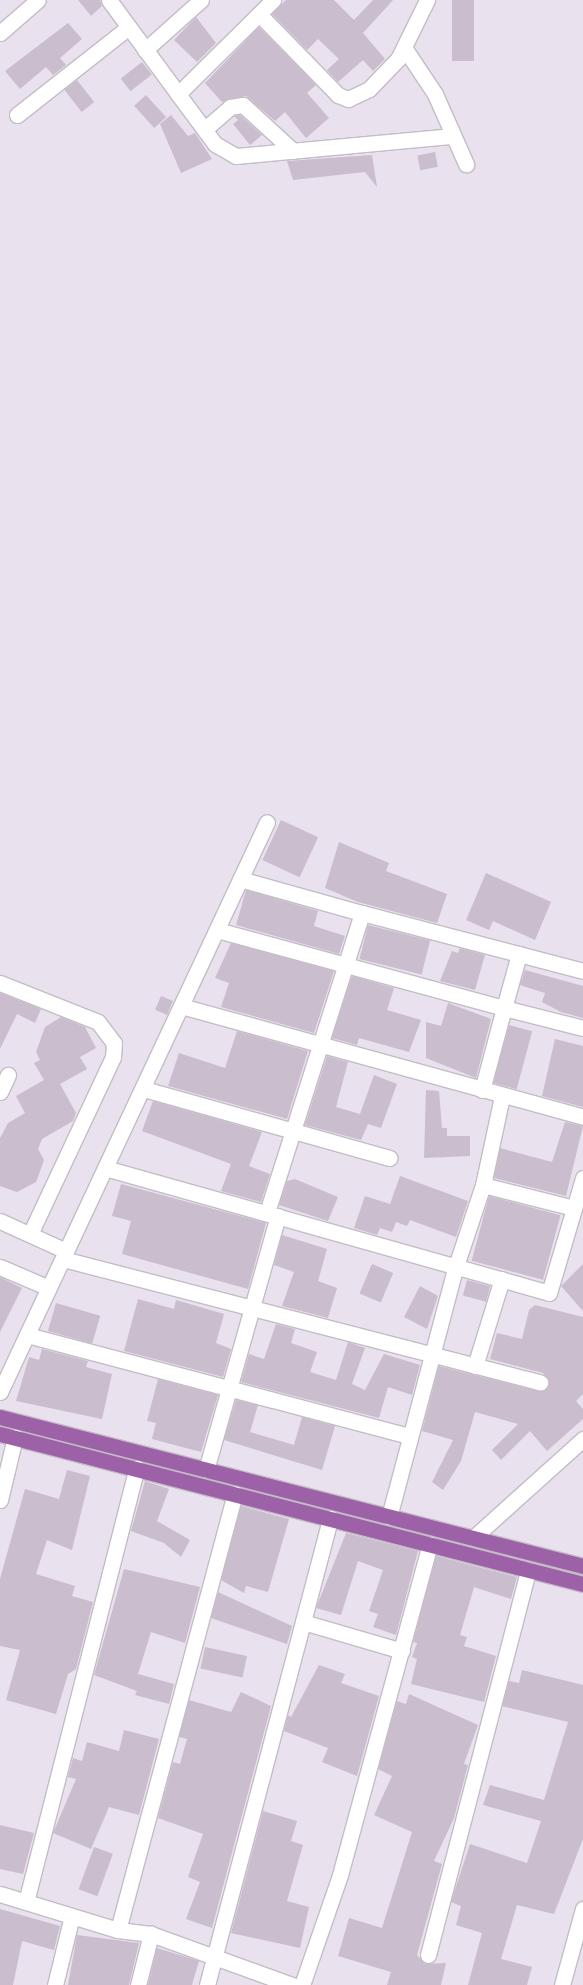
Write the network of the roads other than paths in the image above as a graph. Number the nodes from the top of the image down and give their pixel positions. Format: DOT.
graph roads {
  1 [pos="38,0"];
  2 [pos="110,0"];
  3 [pos="200,0"];
  4 [pos="273,0"];
  5 [pos="427,0"];
  6 [pos="259,14"];
  7 [pos="128,27"];
  8 [pos="0,33"];
  9 [pos="145,50"];
  10 [pos="405,50"];
  11 [pos="178,94"];
  12 [pos="17,115"];
  13 [pos="204,129"];
  14 [pos="453,136"];
  15 [pos="292,151"];
  16 [pos="466,164"];
  17 [pos="267,822"];
  18 [pos="240,879"];
  19 [pos="362,913"];
  20 [pos="217,930"];
  21 [pos="519,954"];
  22 [pos="345,966"];
  23 [pos="583,971"];
  24 [pos="0,983"];
  25 [pos="181,1006"];
  26 [pos="504,1008"];
  27 [pos="583,1028"];
  28 [pos="320,1048"];
  29 [pos="8,1075"];
  30 [pos="144,1089"];
  31 [pos="482,1090"];
  32 [pos="0,1092"];
  33 [pos="502,1096"];
  34 [pos="583,1117"];
  35 [pos="292,1132"];
  36 [pos="389,1158"];
  37 [pos="105,1168"];
  38 [pos="583,1178"];
  39 [pos="483,1185"];
  40 [pos="574,1208"];
  41 [pos="272,1215"];
  42 [pos="0,1220"];
  43 [pos="30,1234"];
  44 [pos="64,1255"];
  45 [pos="456,1266"];
  46 [pos="0,1267"];
  47 [pos="502,1280"];
  48 [pos="49,1288"];
  49 [pos="251,1308"];
  50 [pos="27,1335"];
  51 [pos="432,1354"];
  52 [pos="475,1366"];
  53 [pos="540,1382"];
  54 [pos="228,1389"];
  55 [pos="0,1392"];
  56 [pos="0,1417"];
  57 [pos="0,1434"];
  58 [pos="410,1436"];
  59 [pos="15,1437"];
  60 [pos="583,1439"];
  61 [pos="137,1468"];
  62 [pos="206,1470"];
  63 [pos="234,1493"];
  64 [pos="0,1500"];
  65 [pos="389,1517"];
  66 [pos="330,1518"];
  67 [pos="473,1538"];
  68 [pos="430,1544"];
  69 [pos="583,1566"];
  70 [pos="528,1570"];
  71 [pos="583,1584"];
  72 [pos="303,1622"];
  73 [pos="402,1651"];
  74 [pos="0,1894"];
  75 [pos="26,1902"];
  76 [pos="583,1909"];
  77 [pos="72,1916"];
  78 [pos="118,1930"];
  79 [pos="151,1934"];
  80 [pos="428,1955"];
  81 [pos="217,1960"];
  82 [pos="55,1985"];
  83 [pos="138,1985"];
  84 [pos="207,1985"];
  85 [pos="292,1985"];
  86 [pos="302,1985"];
  87 [pos="562,1985"];
  1 -- 8 [label="street"];
  2 -- 7 [label="street"];
  3 -- 9 [label="street"];
  4 -- 6 [label="street"];
  5 -- 10 [label="street"];
  6 -- 10 [label="street"];
  6 -- 11 [label="street"];
  7 -- 9 [label="street"];
  7 -- 12 [label="street"];
  9 -- 11 [label="street"];
  10 -- 14 [label="street"];
  11 -- 13 [label="street"];
  13 -- 15 [label="street"];
  13 -- 15 [label="street"];
  14 -- 15 [label="street"];
  14 -- 16 [label="street"];
  17 -- 18 [label="street"];
  18 -- 19 [label="street"];
  18 -- 20 [label="street"];
  19 -- 21 [label="street"];
  19 -- 22 [label="street"];
  20 -- 22 [label="street"];
  20 -- 25 [label="street"];
  21 -- 23 [label="street"];
  21 -- 26 [label="street"];
  22 -- 26 [label="street"];
  22 -- 28 [label="street"];
  24 -- 43 [label="street"];
  25 -- 28 [label="street"];
  25 -- 30 [label="street"];
  26 -- 27 [label="street"];
  26 -- 31 [label="street"];
  28 -- 31 [label="street"];
  28 -- 35 [label="street"];
  29 -- 32 [label="street"];
  30 -- 35 [label="street"];
  30 -- 37 [label="street"];
  31 -- 33 [label="street"];
  33 -- 34 [label="street"];
  33 -- 39 [label="street"];
  35 -- 36 [label="street"];
  35 -- 41 [label="street"];
  37 -- 41 [label="street"];
  37 -- 44 [label="street"];
  38 -- 40 [label="street"];
  39 -- 40 [label="street"];
  39 -- 45 [label="street"];
  40 -- 47 [label="street"];
  41 -- 45 [label="street"];
  41 -- 49 [label="street"];
  42 -- 43 [label="street"];
  43 -- 44 [label="street"];
  44 -- 48 [label="street"];
  44 -- 49 [label="street"];
  45 -- 47 [label="street"];
  45 -- 51 [label="street"];
  46 -- 48 [label="street"];
  47 -- 52 [label="street"];
  48 -- 50 [label="street"];
  49 -- 51 [label="street"];
  49 -- 54 [label="street"];
  50 -- 54 [label="street"];
  50 -- 55 [label="street"];
  51 -- 52 [label="street"];
  51 -- 58 [label="street"];
  52 -- 53 [label="street"];
  54 -- 58 [label="street"];
  54 -- 62 [label="street"];
  56 -- 62 [label="main road"];
  57 -- 59 [label="main road"];
  58 -- 65 [label="street"];
  59 -- 61 [label="main road"];
  59 -- 64 [label="street"];
  60 -- 67 [label="street"];
  61 -- 63 [label="main road"];
  61 -- 75 [label="street"];
  62 -- 65 [label="main road"];
  63 -- 66 [label="main road"];
  63 -- 78 [label="street"];
  65 -- 67 [label="main road"];
  66 -- 68 [label="main road"];
  66 -- 72 [label="street"];
  67 -- 69 [label="main road"];
  68 -- 70 [label="main road"];
  68 -- 73 [label="street"];
  70 -- 71 [label="main road"];
  70 -- 80 [label="street"];
  72 -- 73 [label="street"];
  72 -- 81 [label="street"];
  73 -- 86 [label="street"];
  74 -- 75 [label="street"];
  75 -- 77 [label="street"];
  76 -- 87 [label="street"];
  77 -- 78 [label="street"];
  77 -- 82 [label="street"];
  78 -- 79 [label="street"];
  79 -- 81 [label="street"];
  79 -- 83 [label="street"];
  81 -- 84 [label="street"];
  81 -- 85 [label="street"];
}
